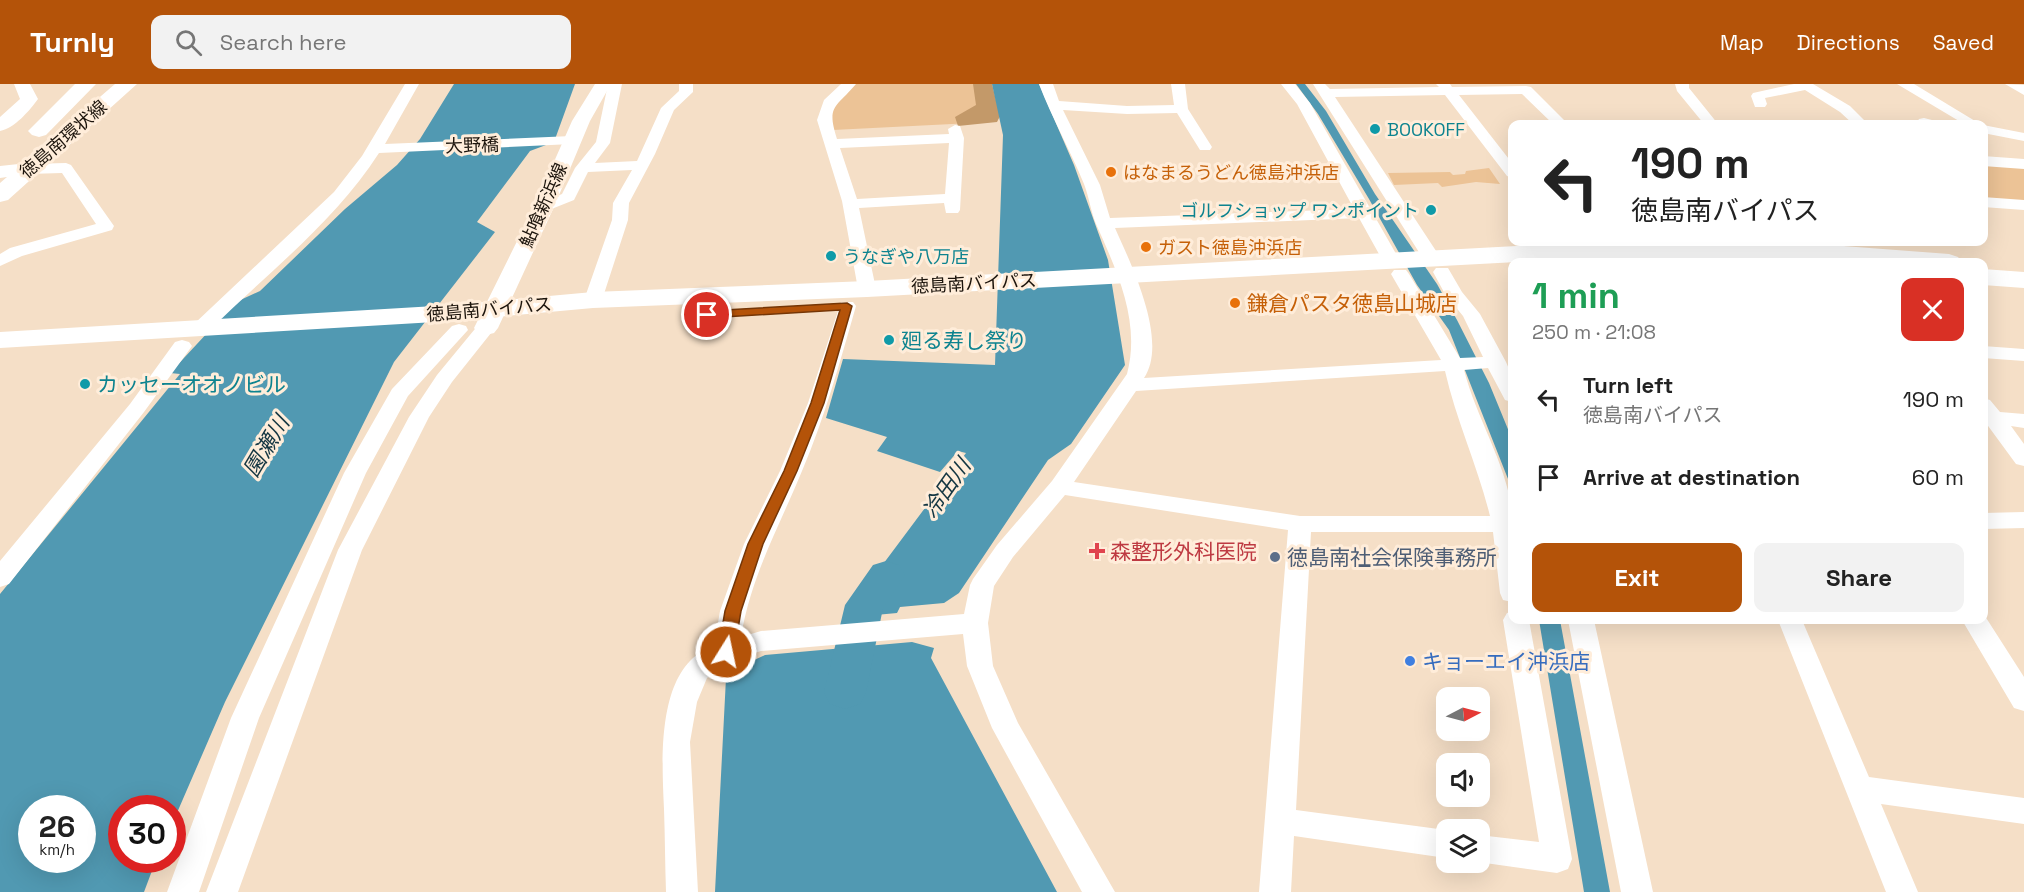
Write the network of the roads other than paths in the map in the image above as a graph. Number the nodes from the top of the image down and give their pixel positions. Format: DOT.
graph roads {
  1 [pos="22,84"];
  2 [pos="86,84"];
  3 [pos="127,84"];
  4 [pos="603,84"];
  5 [pos="615,84"];
  6 [pos="686,84"];
  7 [pos="849,84"];
  8 [pos="1046,84"];
  9 [pos="1178,84"];
  10 [pos="1288,84"];
  11 [pos="1682,84"];
  12 [pos="2012,84"];
  13 [pos="1809,85"];
  14 [pos="407,87"];
  15 [pos="1446,87"];
  16 [pos="1527,87"];
  17 [pos="1909,87"];
  18 [pos="1322,88"];
  19 [pos="1932,90"];
  20 [pos="2024,91"];
  21 [pos="1760,104"];
  22 [pos="1053,105"];
  23 [pos="1181,109"];
  24 [pos="1557,120"];
  25 [pos="1708,120"];
  26 [pos="1857,120"];
  27 [pos="1966,120"];
  28 [pos="3,121"];
  29 [pos="1988,130"];
  30 [pos="2024,137"];
  31 [pos="567,142"];
  32 [pos="831,144"];
  33 [pos="1205,147"];
  34 [pos="379,149"];
  35 [pos="23,155"];
  36 [pos="1988,161"];
  37 [pos="2024,164"];
  38 [pos="642,165"];
  39 [pos="0,166"];
  40 [pos="583,168"];
  41 [pos="1508,169"];
  42 [pos="0,172"];
  43 [pos="570,194"];
  44 [pos="0,195"];
  45 [pos="1988,202"];
  46 [pos="850,204"];
  47 [pos="2024,205"];
  48 [pos="544,207"];
  49 [pos="1364,213"];
  50 [pos="1104,223"];
  51 [pos="1837,248"];
  52 [pos="1572,252"];
  53 [pos="1917,258"];
  54 [pos="0,261"];
  55 [pos="1416,265"];
  56 [pos="1988,265"];
  57 [pos="2024,268"];
  58 [pos="1508,269"];
  59 [pos="1988,277"];
  60 [pos="2024,280"];
  61 [pos="1123,282"];
  62 [pos="857,298"];
  63 [pos="593,300"];
  64 [pos="489,319"];
  65 [pos="450,324"];
  66 [pos="196,336"];
  67 [pos="0,340"];
  68 [pos="1988,352"];
  69 [pos="2024,355"];
  70 [pos="0,356"];
  71 [pos="1496,362"];
  72 [pos="1454,363"];
  73 [pos="1130,385"];
  74 [pos="1508,388"];
  75 [pos="1988,411"];
  76 [pos="2024,421"];
  77 [pos="2024,459"];
  78 [pos="1060,486"];
  79 [pos="2024,520"];
  80 [pos="1988,521"];
  81 [pos="1300,524"];
  82 [pos="1508,524"];
  83 [pos="0,578"];
  84 [pos="975,623"];
  85 [pos="1517,624"];
  86 [pos="1582,624"];
  87 [pos="1792,624"];
  88 [pos="1977,624"];
  89 [pos="726,652"];
  90 [pos="2024,700"];
  91 [pos="1858,788"];
  92 [pos="2024,811"];
  93 [pos="1281,821"];
  94 [pos="1436,843"];
  95 [pos="1490,850"];
  96 [pos="183,892"];
  97 [pos="222,892"];
  98 [pos="682,892"];
  99 [pos="1099,892"];
  100 [pos="1275,892"];
  101 [pos="1637,892"];
  102 [pos="1902,892"];
  1 -- 28 [label="main road"];
  2 -- 35 [label="highway, 徳島南環状線"];
  3 -- 35 [label="highway, 徳島南環状線"];
  4 -- 31 [label="main road, 鮎喰新浜線"];
  5 -- 40 [label="street"];
  6 -- 38 [label="street"];
  7 -- 32 [label="street"];
  8 -- 22 [label="street"];
  9 -- 23 [label="street"];
  10 -- 49 [label="street"];
  11 -- 25 [label="street"];
  12 -- 20 [label="street"];
  13 -- 21 [label="street"];
  13 -- 26 [label="street"];
  14 -- 34 [label="street"];
  15 -- 16 [label="street"];
  15 -- 18 [label="street"];
  15 -- 41 [label="street"];
  16 -- 24 [label="street"];
  17 -- 19 [label="street"];
  17 -- 27 [label="street"];
  18 -- 55 [label="street"];
  22 -- 23 [label="street"];
  22 -- 50 [label="street"];
  23 -- 33 [label="street"];
  29 -- 30 [label="street"];
  31 -- 34 [label="street, 大野橋"];
  31 -- 43 [label="street"];
  31 -- 48 [label="main road, 鮎喰新浜線"];
  32 -- 46 [label="street"];
  32 -- 46 [label="street"];
  34 -- 66 [label="street"];
  35 -- 39 [label="highway, 徳島南環状線"];
  35 -- 42 [label="main road"];
  35 -- 44 [label="highway, 徳島南環状線"];
  35 -- 54 [label="street"];
  36 -- 37 [label="street"];
  38 -- 40 [label="street"];
  38 -- 63 [label="street"];
  40 -- 43 [label="street"];
  43 -- 48 [label="street"];
  45 -- 47 [label="street"];
  46 -- 62 [label="street"];
  48 -- 64 [label="main road, 鮎喰新浜線"];
  49 -- 50 [label="street"];
  49 -- 55 [label="street"];
  50 -- 61 [label="street"];
  51 -- 52 [label="highway, 徳島南バイパス"];
  51 -- 53 [label="highway, 徳島南バイパス"];
  52 -- 55 [label="highway, 徳島南バイパス"];
  55 -- 58 [label="highway, 徳島南バイパス"];
  55 -- 61 [label="highway, 徳島南バイパス"];
  55 -- 71 [label="street"];
  55 -- 72 [label="street"];
  56 -- 57 [label="highway"];
  59 -- 60 [label="highway"];
  61 -- 62 [label="highway, 徳島南バイパス"];
  61 -- 73 [label="street"];
  62 -- 63 [label="highway, 徳島南バイパス"];
  62 -- 64 [label="highway, 徳島南バイパス"];
  62 -- 89 [label="street"];
  63 -- 64 [label="highway, 徳島南バイパス"];
  64 -- 65 [label="highway, 徳島南バイパス"];
  64 -- 97 [label="street"];
  65 -- 66 [label="highway, 徳島南バイパス"];
  65 -- 96 [label="street"];
  66 -- 67 [label="highway, 徳島南バイパス"];
  66 -- 70 [label="highway, 徳島南バイパス"];
  66 -- 83 [label="street"];
  68 -- 69 [label="street"];
  71 -- 72 [label="street"];
  71 -- 74 [label="street"];
  72 -- 73 [label="street"];
  72 -- 82 [label="street"];
  73 -- 78 [label="street"];
  75 -- 76 [label="street"];
  75 -- 77 [label="street"];
  78 -- 81 [label="street"];
  78 -- 84 [label="street"];
  79 -- 80 [label="street"];
  81 -- 82 [label="street"];
  81 -- 93 [label="street"];
  84 -- 89 [label="street"];
  84 -- 99 [label="street"];
  85 -- 95 [label="street"];
  86 -- 101 [label="street"];
  87 -- 91 [label="street"];
  88 -- 90 [label="street"];
  89 -- 98 [label="street"];
  91 -- 92 [label="street"];
  91 -- 102 [label="street"];
  93 -- 94 [label="street"];
  93 -- 100 [label="street"];
}
